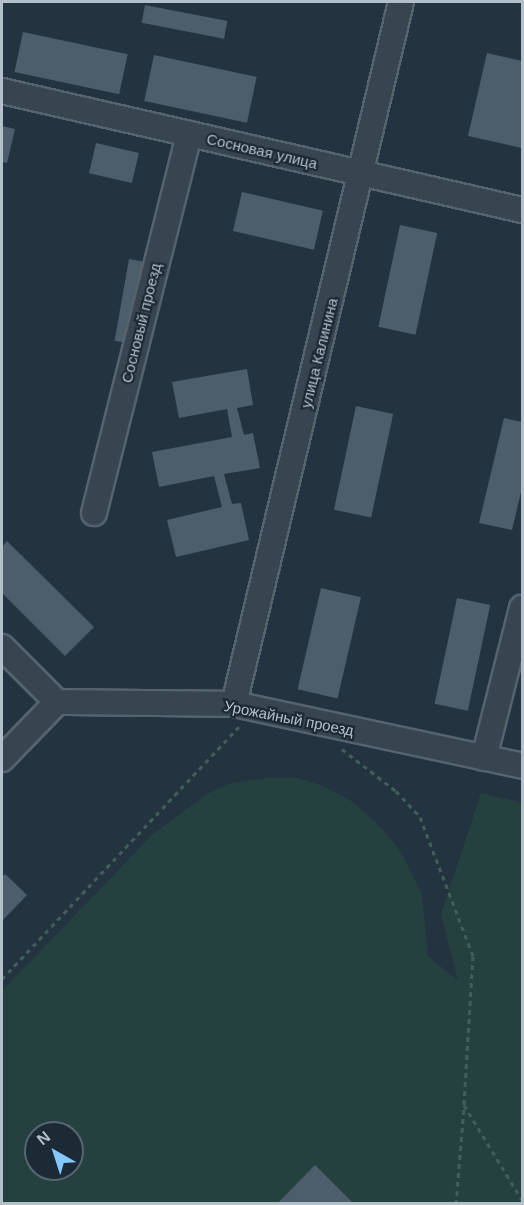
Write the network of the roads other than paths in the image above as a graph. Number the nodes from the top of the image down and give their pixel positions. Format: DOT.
graph roads {
  1 [pos="401,2"];
  2 [pos="2,91"];
  3 [pos="189,134"];
  4 [pos="363,174"];
  5 [pos="522,210"];
  6 [pos="94,513"];
  7 [pos="522,608"];
  8 [pos="2,647"];
  9 [pos="57,702"];
  10 [pos="245,706"];
  11 [pos="484,758"];
  12 [pos="2,759"];
  13 [pos="522,766"];
  1 -- 4 [label="street, улица Калинина"];
  2 -- 3 [label="street, Сосновая улица"];
  3 -- 4 [label="street, Сосновая улица"];
  3 -- 6 [label="street, Сосновый проезд"];
  4 -- 5 [label="street, Сосновая улица"];
  4 -- 10 [label="street, улица Калинина"];
  7 -- 11 [label="street"];
  8 -- 9 [label="street"];
  9 -- 10 [label="street, Урожайный проезд"];
  9 -- 12 [label="street"];
  10 -- 11 [label="street, Урожайный проезд"];
  11 -- 13 [label="street, Урожайный проезд"];
}
